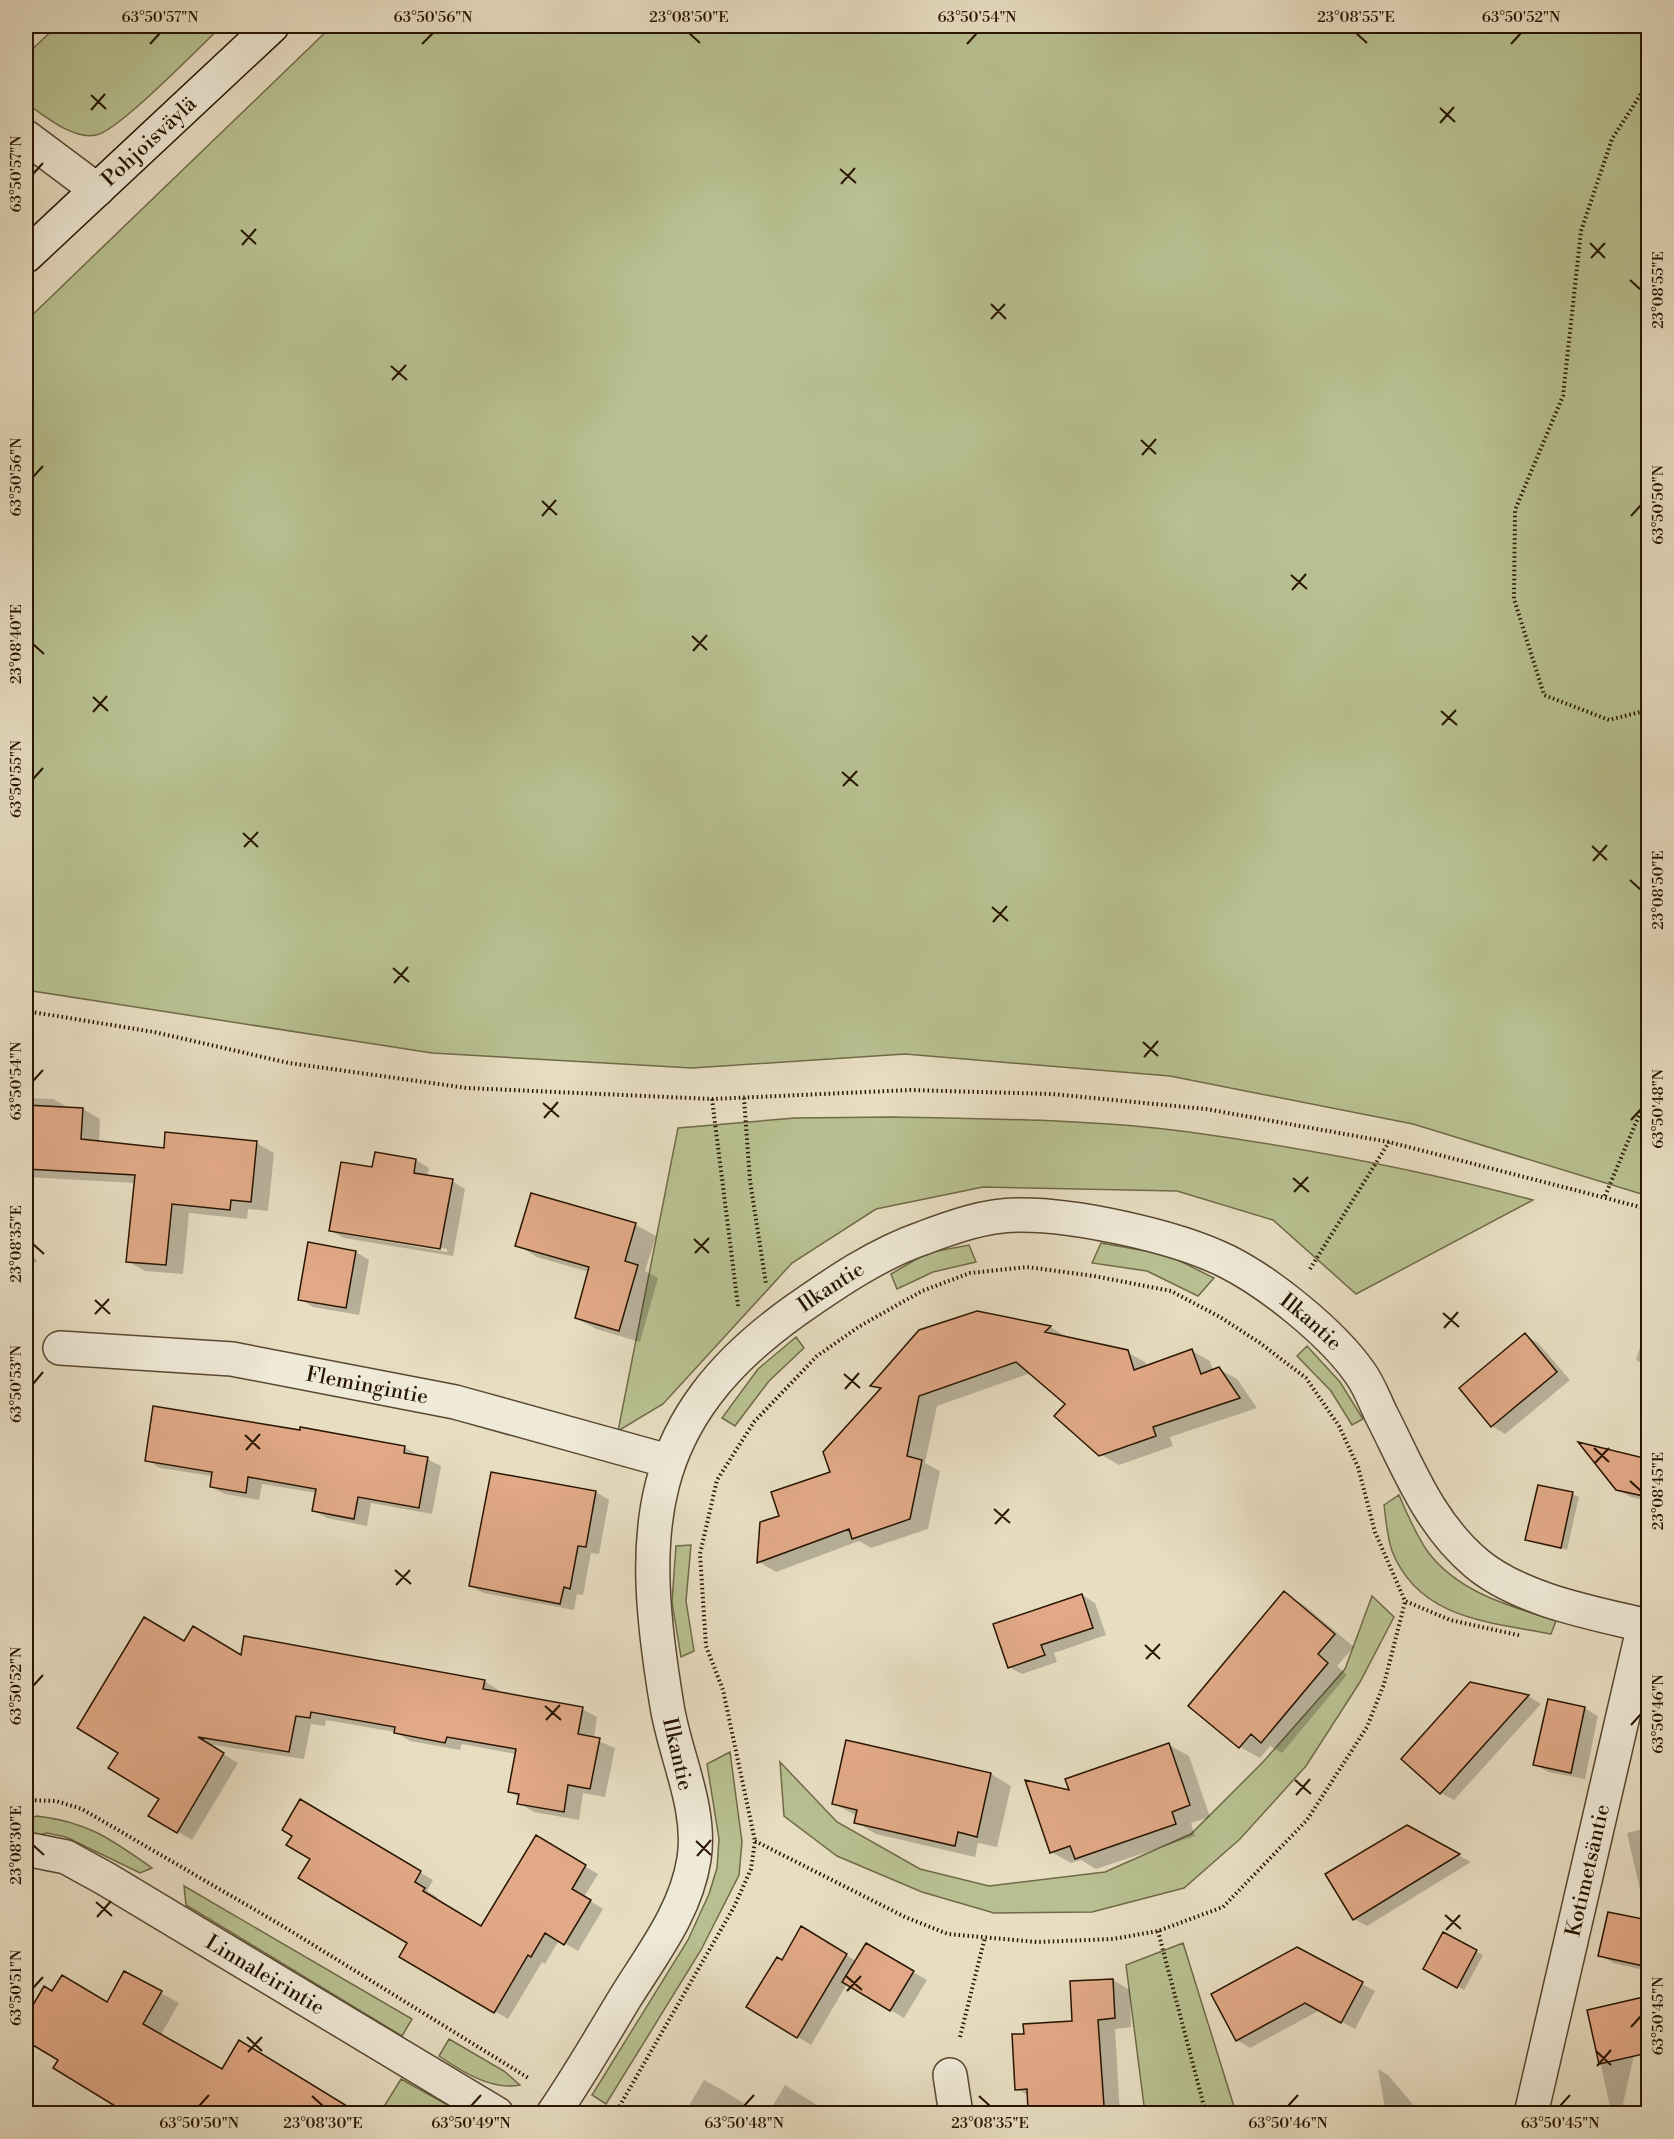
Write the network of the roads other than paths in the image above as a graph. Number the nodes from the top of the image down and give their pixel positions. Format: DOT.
graph roads {
  1 [pos="272,26"];
  2 [pos="26,137"];
  3 [pos="97,190"];
  4 [pos="26,256"];
  5 [pos="60,1348"];
  6 [pos="668,1461"];
  7 [pos="1646,1625"];
  8 [pos="26,1849"];
  9 [pos="950,2075"];
  10 [pos="558,2106"];
  11 [pos="497,2114"];
  12 [pos="956,2114"];
  13 [pos="1531,2114"];
  1 -- 3 [label="street, Pohjoisväylä"];
  2 -- 3 [label="street"];
  3 -- 4 [label="street, Pohjoisväylä"];
  5 -- 6 [label="street, Flemingintie"];
  6 -- 7 [label="street, Ilkantie"];
  6 -- 10 [label="street, Ilkantie"];
  7 -- 13 [label="street, Kotimetsäntie"];
  8 -- 11 [label="street, Linnaleirintie"];
  9 -- 12 [label="street"];
}
